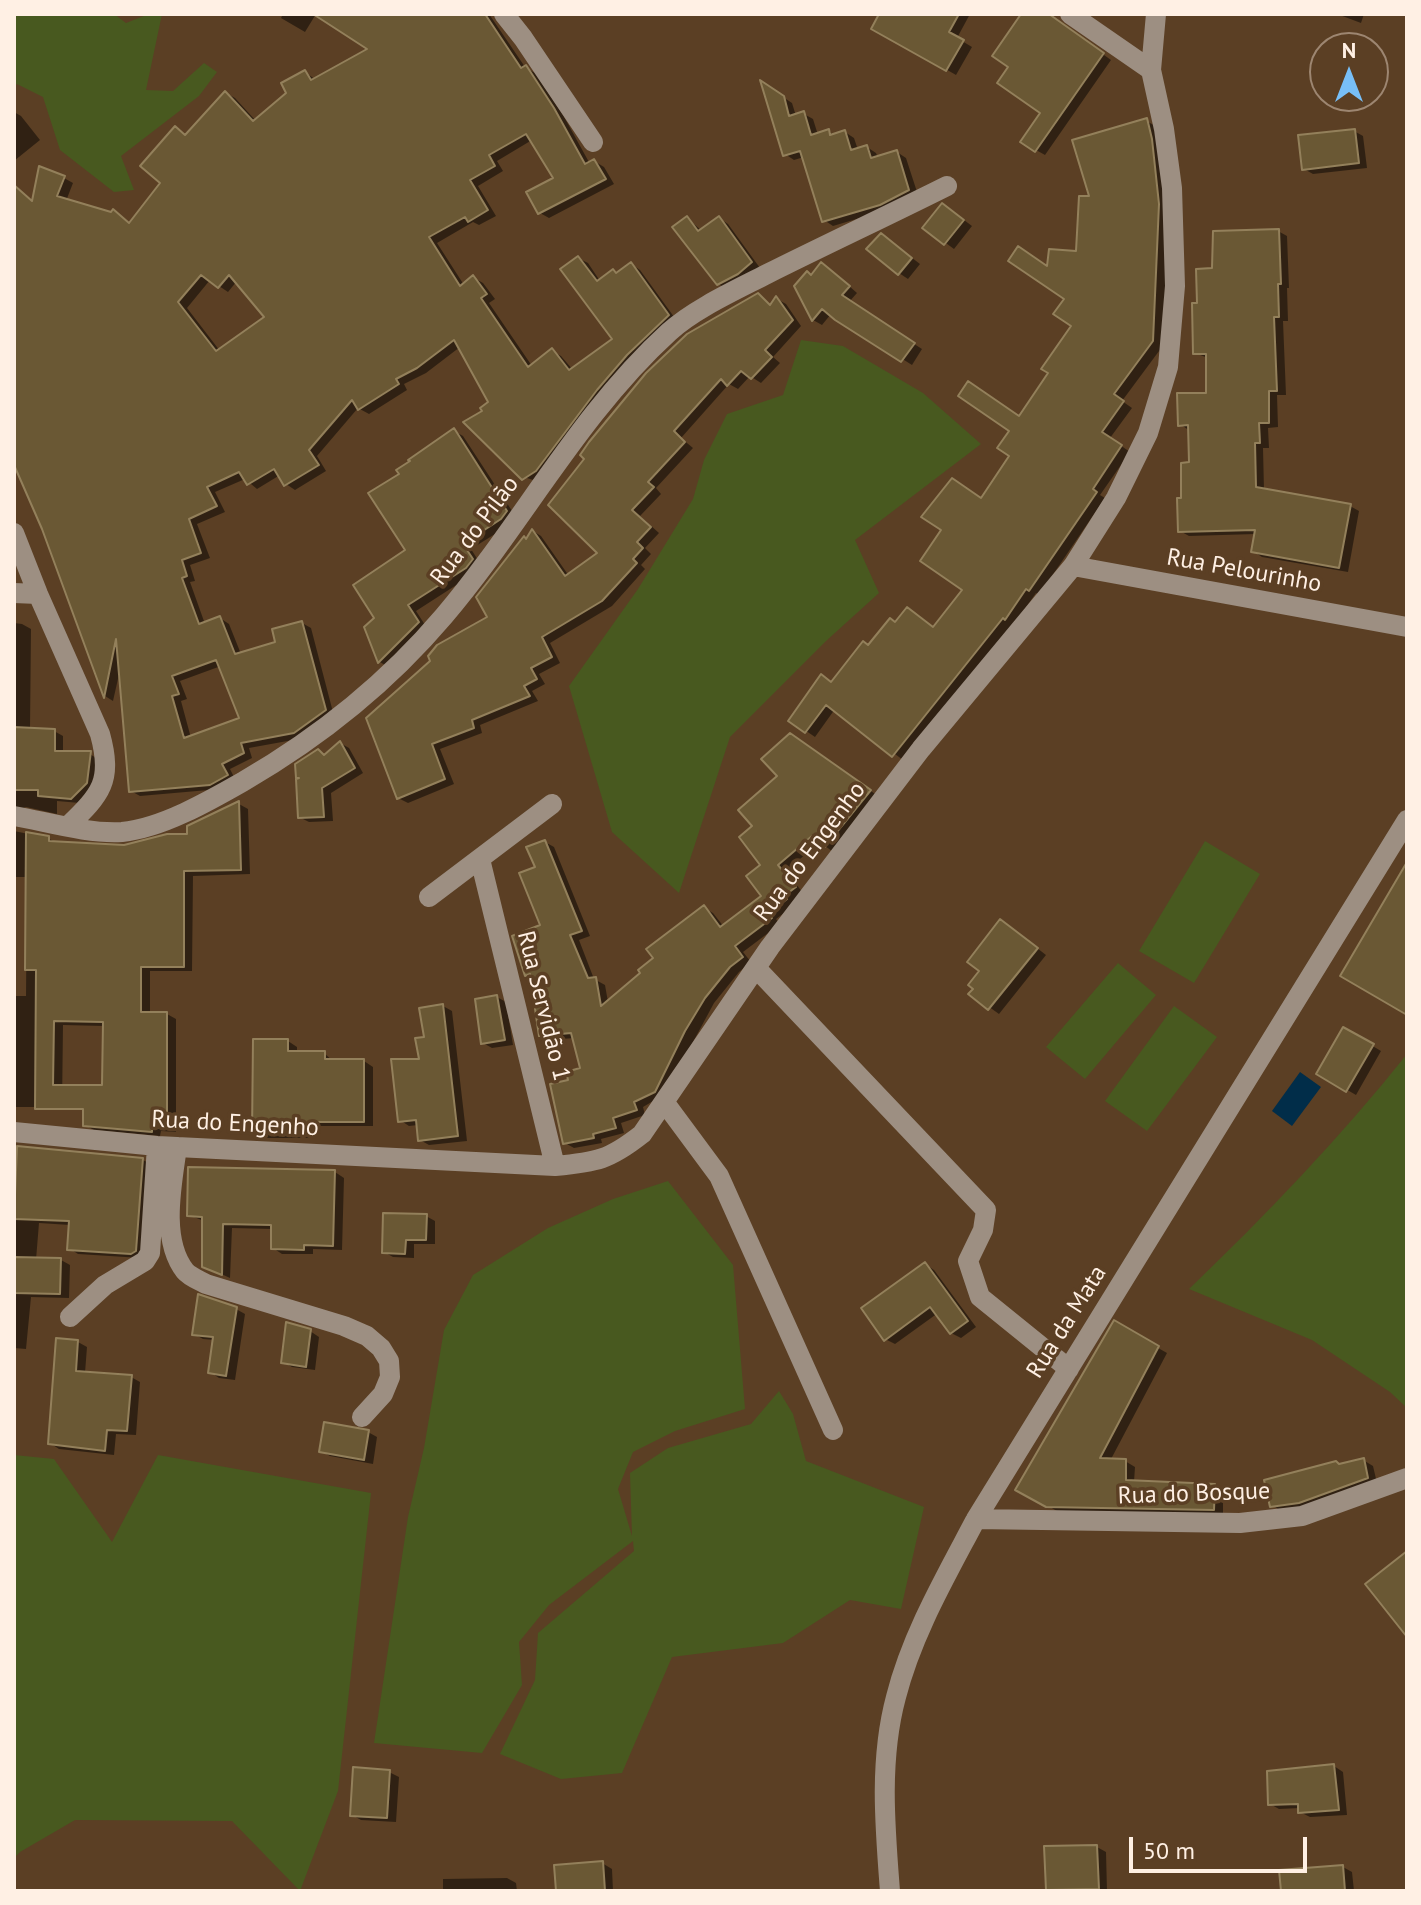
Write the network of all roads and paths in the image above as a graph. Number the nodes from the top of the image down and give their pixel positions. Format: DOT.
graph roads {
  1 [pos="504,14"];
  2 [pos="1070,14"];
  3 [pos="1156,14"];
  4 [pos="1151,70"];
  5 [pos="593,142"];
  6 [pos="947,186"];
  7 [pos="14,533"];
  8 [pos="1073,566"];
  9 [pos="14,593"];
  10 [pos="38,594"];
  11 [pos="1407,627"];
  12 [pos="552,804"];
  13 [pos="14,816"];
  14 [pos="1407,820"];
  15 [pos="68,826"];
  16 [pos="480,859"];
  17 [pos="429,897"];
  18 [pos="756,968"];
  19 [pos="665,1103"];
  20 [pos="14,1132"];
  21 [pos="167,1147"];
  22 [pos="555,1166"];
  23 [pos="70,1317"];
  24 [pos="1069,1369"];
  25 [pos="362,1417"];
  26 [pos="833,1430"];
  27 [pos="1407,1478"];
  28 [pos="976,1519"];
  29 [pos="890,1891"];
  1 -- 5 [label="street"];
  2 -- 4 [label="street"];
  3 -- 4 [label="street, Rua do Engenho"];
  4 -- 8 [label="street, Rua do Engenho"];
  6 -- 15 [label="street, Rua do Pilão"];
  7 -- 10 [label="street"];
  8 -- 11 [label="street, Rua Pelourinho"];
  8 -- 18 [label="street, Rua do Engenho"];
  9 -- 10 [label="street"];
  10 -- 15 [label="street"];
  12 -- 16 [label="street"];
  13 -- 15 [label="street, Rua do Pilão"];
  14 -- 24 [label="street, Rua da Mata"];
  16 -- 17 [label="street"];
  16 -- 22 [label="street, Rua Servidão 1"];
  18 -- 19 [label="street, Rua do Engenho"];
  18 -- 24 [label="street"];
  19 -- 22 [label="street, Rua do Engenho"];
  19 -- 26 [label="street"];
  20 -- 21 [label="street, Rua do Engenho"];
  21 -- 22 [label="street, Rua do Engenho"];
  21 -- 23 [label="street"];
  21 -- 25 [label="street"];
  24 -- 28 [label="street, Rua da Mata"];
  27 -- 28 [label="street, Rua do Bosque"];
  28 -- 29 [label="street, Rua da Mata"];
}
